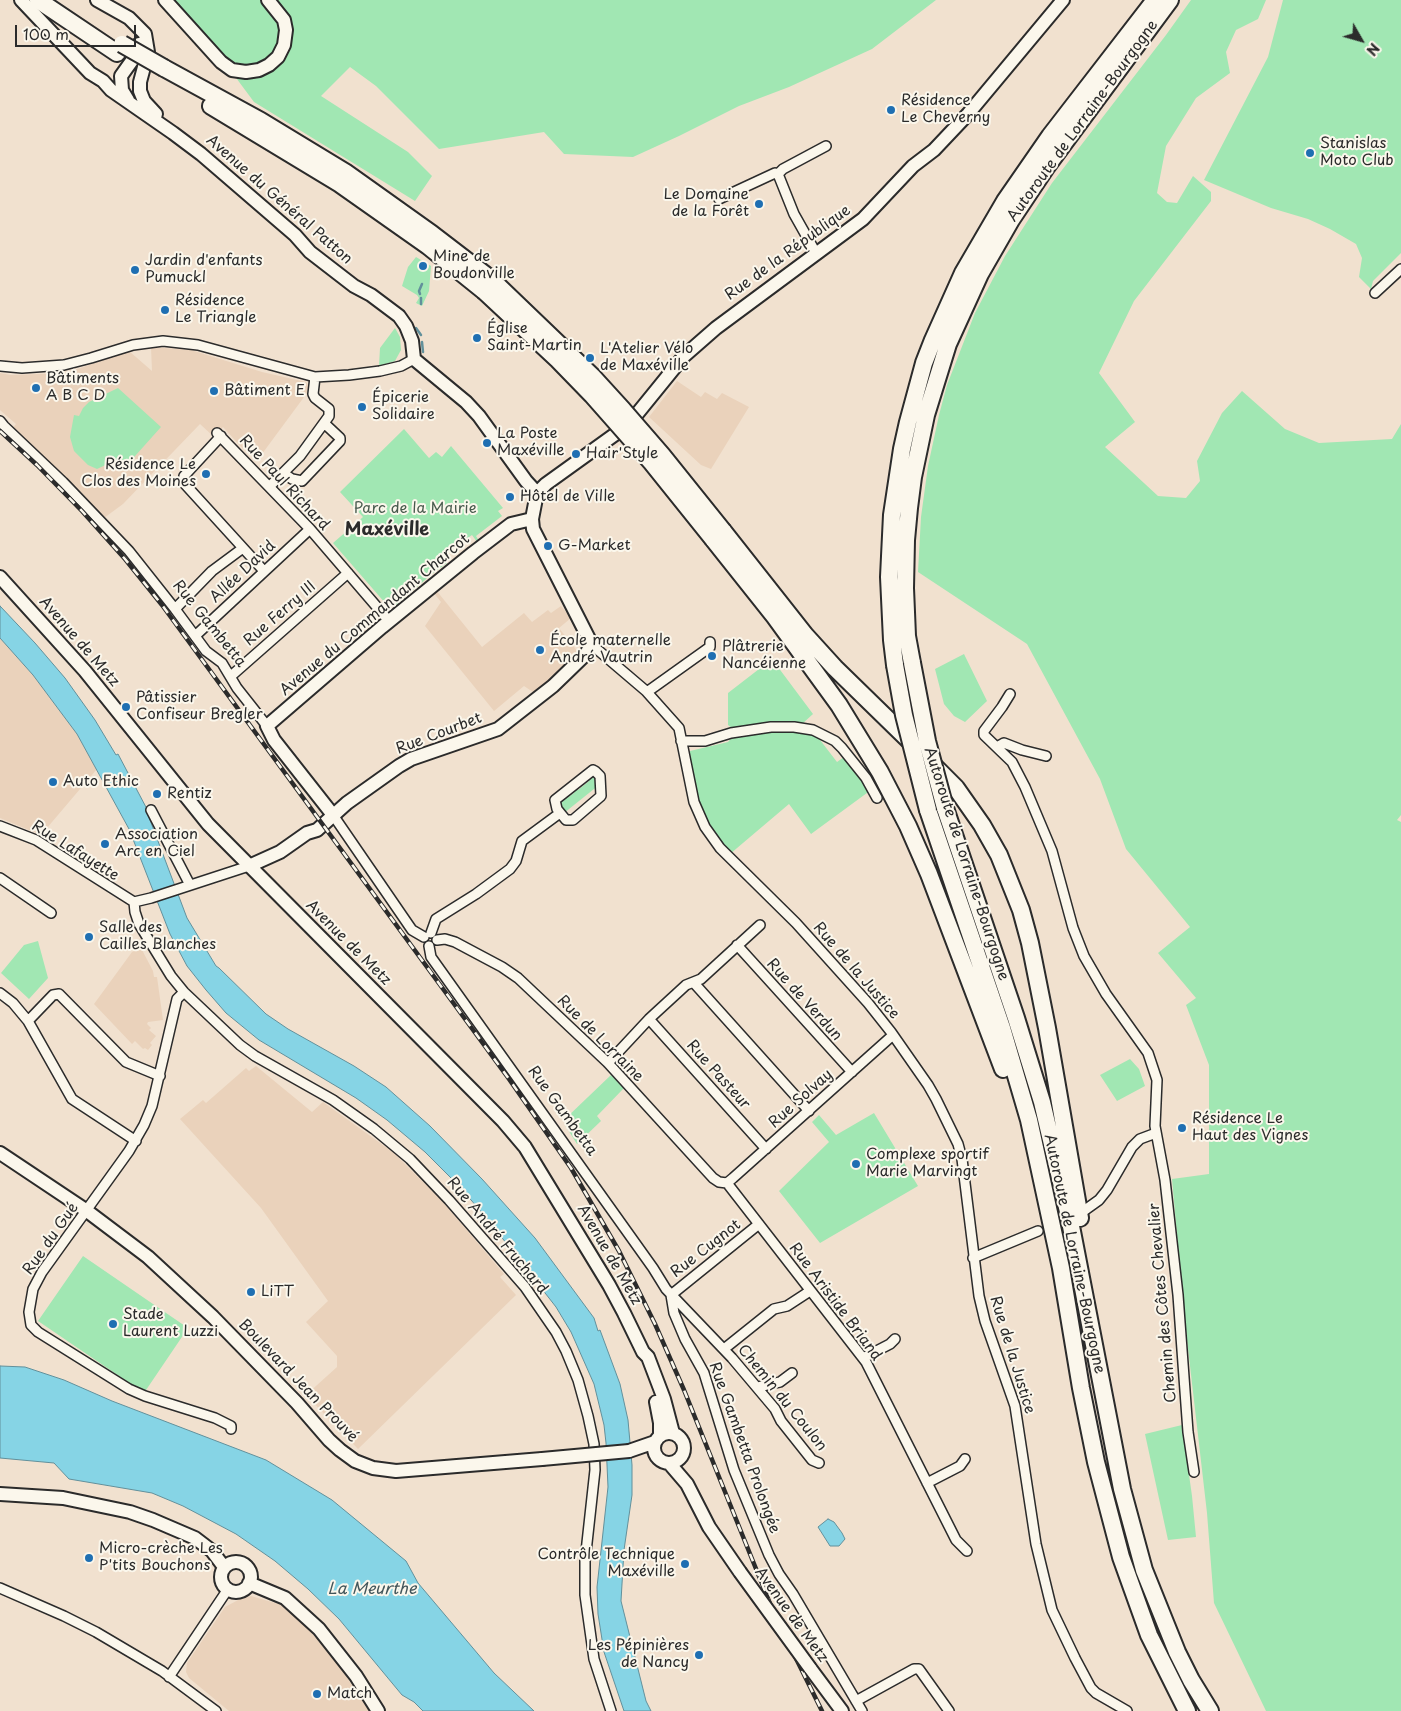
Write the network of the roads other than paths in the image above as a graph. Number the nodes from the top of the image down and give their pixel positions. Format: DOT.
graph roads {
  1 [pos="21,0"];
  2 [pos="38,0"];
  3 [pos="53,0"];
  4 [pos="97,0"];
  5 [pos="165,0"];
  6 [pos="268,0"];
  7 [pos="1063,0"];
  8 [pos="1155,0"];
  9 [pos="1170,0"];
  10 [pos="134,23"];
  11 [pos="120,49"];
  12 [pos="146,59"];
  13 [pos="121,79"];
  14 [pos="102,81"];
  15 [pos="130,102"];
  16 [pos="173,132"];
  17 [pos="826,146"];
  18 [pos="778,174"];
  19 [pos="719,199"];
  20 [pos="816,253"];
  21 [pos="1401,269"];
  22 [pos="1374,293"];
  23 [pos="414,359"];
  24 [pos="0,366"];
  25 [pos="315,378"];
  26 [pos="0,421"];
  27 [pos="324,423"];
  28 [pos="283,473"];
  29 [pos="270,486"];
  30 [pos="537,493"];
  31 [pos="532,519"];
  32 [pos="310,529"];
  33 [pos="718,535"];
  34 [pos="243,548"];
  35 [pos="264,571"];
  36 [pos="348,573"];
  37 [pos="0,577"];
  38 [pos="176,609"];
  39 [pos="389,621"];
  40 [pos="195,636"];
  41 [pos="710,642"];
  42 [pos="592,645"];
  43 [pos="231,676"];
  44 [pos="647,692"];
  45 [pos="1010,694"];
  46 [pos="267,726"];
  47 [pos="682,741"];
  48 [pos="997,747"];
  49 [pos="1046,756"];
  50 [pos="877,798"];
  51 [pos="151,810"];
  52 [pos="560,813"];
  53 [pos="333,814"];
  54 [pos="0,826"];
  55 [pos="249,866"];
  56 [pos="0,878"];
  57 [pos="186,886"];
  58 [pos="134,902"];
  59 [pos="51,913"];
  60 [pos="760,925"];
  61 [pos="431,937"];
  62 [pos="737,946"];
  63 [pos="694,983"];
  64 [pos="184,992"];
  65 [pos="0,993"];
  66 [pos="649,1019"];
  67 [pos="28,1022"];
  68 [pos="893,1035"];
  69 [pos="608,1063"];
  70 [pos="852,1072"];
  71 [pos="160,1076"];
  72 [pos="809,1111"];
  73 [pos="1156,1133"];
  74 [pos="136,1141"];
  75 [pos="766,1149"];
  76 [pos="0,1154"];
  77 [pos="1041,1171"];
  78 [pos="727,1183"];
  79 [pos="1085,1210"];
  80 [pos="87,1211"];
  81 [pos="759,1224"];
  82 [pos="1038,1231"];
  83 [pos="973,1258"];
  84 [pos="810,1291"];
  85 [pos="671,1295"];
  86 [pos="1086,1304"];
  87 [pos="894,1339"];
  88 [pos="724,1349"];
  89 [pos="863,1358"];
  90 [pos="792,1373"];
  91 [pos="758,1388"];
  92 [pos="231,1429"];
  93 [pos="662,1437"];
  94 [pos="629,1451"];
  95 [pos="682,1455"];
  96 [pos="656,1456"];
  97 [pos="965,1459"];
  98 [pos="669,1463"];
  99 [pos="819,1463"];
  100 [pos="1194,1472"];
  101 [pos="928,1483"];
  102 [pos="687,1484"];
  103 [pos="0,1494"];
  104 [pos="967,1551"];
  105 [pos="224,1567"];
  106 [pos="249,1583"];
  107 [pos="0,1588"];
  108 [pos="228,1589"];
  109 [pos="169,1677"];
  110 [pos="856,1701"];
  111 [pos="216,1711"];
  112 [pos="378,1711"];
  113 [pos="611,1711"];
  114 [pos="842,1711"];
  115 [pos="862,1711"];
  116 [pos="949,1711"];
  117 [pos="1128,1711"];
  118 [pos="1187,1711"];
  119 [pos="1210,1711"];
  1 -- 14 [label="street, Avenue du Général Patton"];
  2 -- 11 [label="highway"];
  3 -- 11 [label="highway"];
  4 -- 10 [label="street, Avenue du Général Patton"];
  5 -- 6 [label="street"];
  7 -- 20 [label="street, Rue de la République"];
  8 -- 77 [label="highway, Autoroute de Lorraine-Bourgogne, bridge"];
  9 -- 86 [label="highway, Autoroute de Lorraine-Bourgogne, bridge"];
  10 -- 12 [label="street, Avenue du Général Patton"];
  10 -- 13 [label="street"];
  11 -- 33 [label="highway, bridge"];
  12 -- 13 [label="street"];
  12 -- 16 [label="street, Avenue du Général Patton"];
  13 -- 14 [label="street"];
  13 -- 15 [label="street"];
  14 -- 15 [label="street, Avenue du Général Patton"];
  15 -- 16 [label="street, Avenue du Général Patton"];
  16 -- 23 [label="street, Avenue du Général Patton"];
  17 -- 18 [label="street"];
  18 -- 19 [label="street"];
  18 -- 20 [label="street"];
  20 -- 30 [label="street, Rue de la République"];
  21 -- 22 [label="street"];
  23 -- 25 [label="street"];
  23 -- 30 [label="street"];
  24 -- 25 [label="street"];
  25 -- 27 [label="street"];
  26 -- 38 [label="street, Rue Gambetta"];
  27 -- 28 [label="street"];
  27 -- 28 [label="street"];
  28 -- 29 [label="street"];
  29 -- 32 [label="street, Rue Paul Richard"];
  29 -- 34 [label="street, Rue Paul Richard"];
  30 -- 31 [label="street"];
  31 -- 39 [label="street, Avenue du Commandant Charcot"];
  31 -- 42 [label="street"];
  32 -- 35 [label="street, Allée David"];
  32 -- 36 [label="street, Rue Paul Richard"];
  33 -- 77 [label="highway"];
  33 -- 86 [label="highway"];
  34 -- 35 [label="street"];
  34 -- 38 [label="street"];
  35 -- 40 [label="street, Allée David"];
  36 -- 39 [label="street, Rue Paul Richard"];
  36 -- 43 [label="street, Rue Ferry III"];
  37 -- 55 [label="street, Avenue de Metz"];
  38 -- 40 [label="street, Rue Gambetta"];
  39 -- 46 [label="street, Avenue du Commandant Charcot"];
  40 -- 43 [label="street, Rue Gambetta"];
  41 -- 44 [label="street"];
  42 -- 44 [label="street, Rue de la Justice"];
  42 -- 53 [label="street, Rue Courbet"];
  43 -- 46 [label="street, Rue Gambetta"];
  44 -- 47 [label="street, Rue de la Justice"];
  45 -- 48 [label="street, Chemin des Côtes Chevalier"];
  46 -- 53 [label="street, Rue Gambetta"];
  47 -- 50 [label="street"];
  47 -- 68 [label="street, Rue de la Justice"];
  48 -- 49 [label="street"];
  48 -- 73 [label="street, Chemin des Côtes Chevalier"];
  51 -- 57 [label="street"];
  52 -- 52 [label="street"];
  52 -- 61 [label="street"];
  53 -- 55 [label="street, Rue Courbet"];
  53 -- 61 [label="street, Rue Gambetta"];
  54 -- 58 [label="street, Rue Lafayette"];
  55 -- 57 [label="street"];
  55 -- 93 [label="street, Avenue de Metz"];
  56 -- 59 [label="street"];
  57 -- 58 [label="street"];
  58 -- 64 [label="street, Rue André Fruchard"];
  60 -- 62 [label="street"];
  61 -- 69 [label="street, Rue de Lorraine"];
  61 -- 85 [label="street, Rue Gambetta"];
  62 -- 63 [label="street"];
  62 -- 70 [label="street, Rue de Verdun"];
  63 -- 66 [label="street"];
  63 -- 72 [label="street"];
  64 -- 71 [label="street, Rue du Gué"];
  64 -- 113 [label="street, Rue André Fruchard"];
  65 -- 67 [label="street"];
  66 -- 69 [label="street"];
  66 -- 75 [label="street, Rue Pasteur"];
  67 -- 71 [label="street"];
  67 -- 74 [label="street"];
  68 -- 70 [label="street, Rue Solvay"];
  68 -- 83 [label="street, Rue de la Justice"];
  69 -- 78 [label="street, Rue de Lorraine"];
  70 -- 72 [label="street, Rue Solvay"];
  71 -- 74 [label="street, Rue du Gué"];
  72 -- 75 [label="street, Rue Solvay"];
  73 -- 79 [label="street"];
  73 -- 100 [label="street, Chemin des Côtes Chevalier"];
  74 -- 80 [label="street, Rue du Gué"];
  75 -- 78 [label="street, Rue Solvay"];
  76 -- 80 [label="street, Boulevard Jean Prouvé"];
  77 -- 118 [label="highway, Autoroute de Lorraine-Bourgogne"];
  78 -- 81 [label="street, Rue Aristide Briand"];
  80 -- 92 [label="street, Rue du Gué"];
  80 -- 94 [label="street, Boulevard Jean Prouvé, bridge"];
  81 -- 84 [label="street, Rue Aristide Briand"];
  81 -- 85 [label="street, Rue Cugnot"];
  82 -- 83 [label="street"];
  83 -- 117 [label="street, Rue de la Justice"];
  84 -- 88 [label="street"];
  84 -- 89 [label="street, Rue Aristide Briand"];
  85 -- 88 [label="street, Chemin du Coulon"];
  85 -- 110 [label="street, Rue Gambetta Prolongée"];
  86 -- 119 [label="highway, Autoroute de Lorraine-Bourgogne"];
  87 -- 89 [label="street"];
  88 -- 91 [label="street, Chemin du Coulon"];
  89 -- 101 [label="street, Rue Aristide Briand"];
  90 -- 91 [label="street"];
  91 -- 99 [label="street, Chemin du Coulon"];
  93 -- 94 [label="street, Boulevard Jean Prouvé"];
  93 -- 95 [label="street"];
  93 -- 96 [label="street"];
  94 -- 96 [label="street, Boulevard Jean Prouvé"];
  95 -- 98 [label="street"];
  95 -- 102 [label="street, Avenue de Metz"];
  96 -- 98 [label="street"];
  97 -- 101 [label="street"];
  98 -- 102 [label="street, Avenue de Metz"];
  101 -- 104 [label="street, Rue Aristide Briand"];
  102 -- 114 [label="street, Avenue de Metz, bridge"];
  103 -- 105 [label="street"];
  105 -- 106 [label="street"];
  105 -- 108 [label="street"];
  106 -- 108 [label="street"];
  106 -- 112 [label="street"];
  107 -- 109 [label="street"];
  108 -- 109 [label="street"];
  109 -- 111 [label="street"];
  110 -- 115 [label="street, Rue Gambetta Prolongée"];
  110 -- 116 [label="street"];
}
